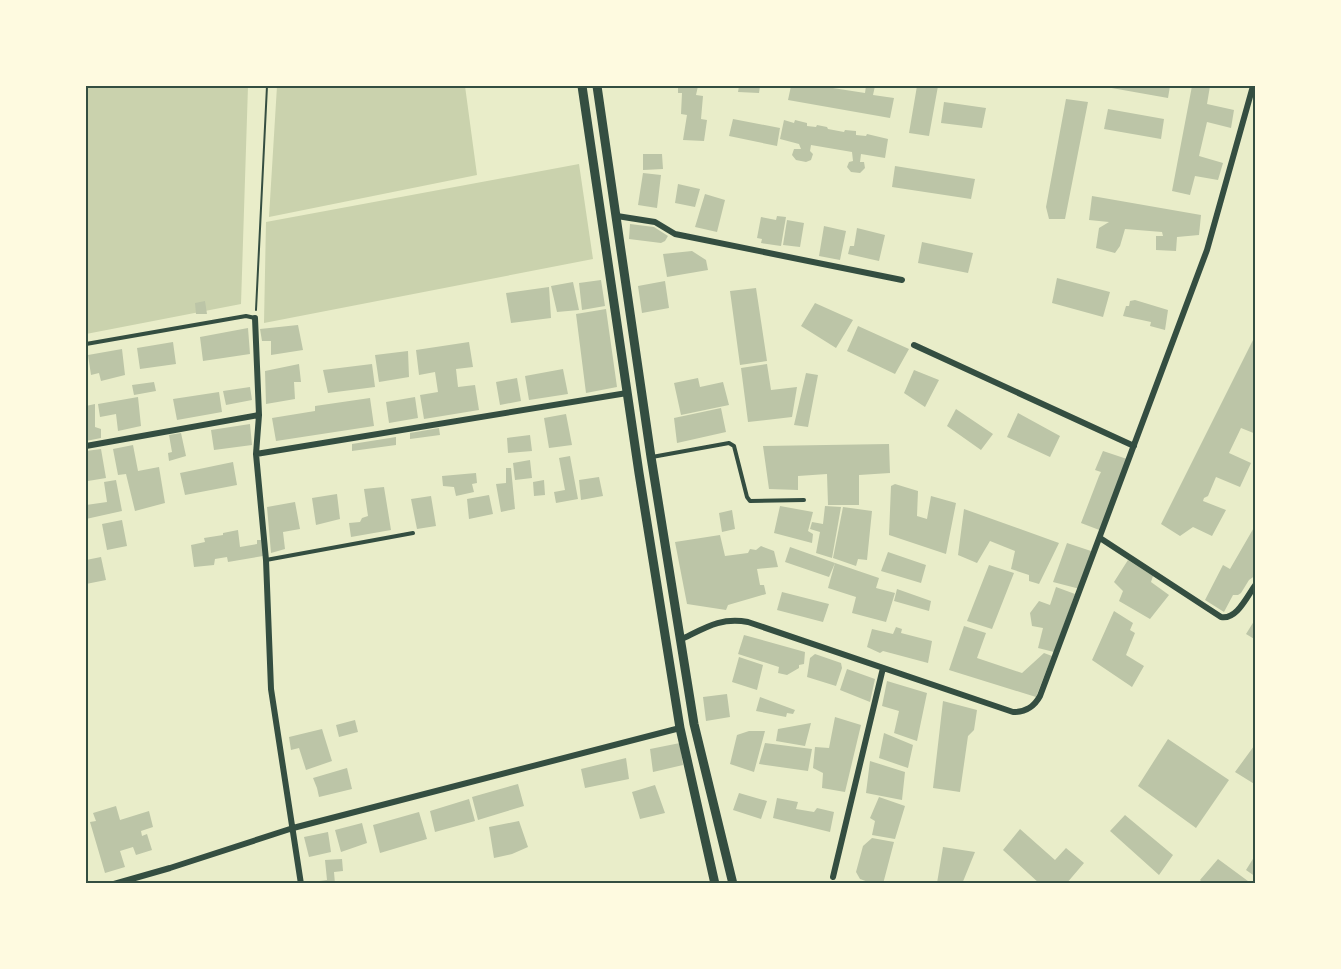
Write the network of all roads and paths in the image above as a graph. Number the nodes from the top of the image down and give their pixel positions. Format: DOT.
graph roads {
  1 [pos="267,86"];
  2 [pos="582,86"];
  3 [pos="597,86"];
  4 [pos="1253,86"];
  5 [pos="617,216"];
  6 [pos="902,280"];
  7 [pos="255,318"];
  8 [pos="86,344"];
  9 [pos="914,345"];
  10 [pos="627,393"];
  11 [pos="259,415"];
  12 [pos="86,446"];
  13 [pos="1134,446"];
  14 [pos="256,454"];
  15 [pos="651,457"];
  16 [pos="804,500"];
  17 [pos="413,533"];
  18 [pos="1100,538"];
  19 [pos="266,560"];
  20 [pos="1256,584"];
  21 [pos="680,640"];
  22 [pos="883,668"];
  23 [pos="680,728"];
  24 [pos="293,828"];
  25 [pos="833,877"];
  26 [pos="114,884"];
  27 [pos="301,884"];
  28 [pos="715,884"];
  29 [pos="733,884"];
  1 -- 7 [label="path"];
  2 -- 10 [label="main road"];
  3 -- 5 [label="main road"];
  4 -- 13 [label="street"];
  5 -- 6 [label="street"];
  5 -- 15 [label="main road"];
  7 -- 8 [label="lane"];
  7 -- 11 [label="street"];
  9 -- 13 [label="street"];
  10 -- 14 [label="street"];
  10 -- 23 [label="main road"];
  11 -- 12 [label="street"];
  11 -- 14 [label="street"];
  13 -- 18 [label="street"];
  14 -- 19 [label="street"];
  15 -- 16 [label="lane"];
  15 -- 21 [label="main road"];
  17 -- 19 [label="lane"];
  18 -- 20 [label="street"];
  18 -- 22 [label="street"];
  19 -- 24 [label="street"];
  21 -- 22 [label="street"];
  21 -- 29 [label="main road"];
  22 -- 25 [label="street"];
  23 -- 24 [label="street"];
  23 -- 28 [label="main road"];
  24 -- 26 [label="street"];
  24 -- 27 [label="street"];
}
